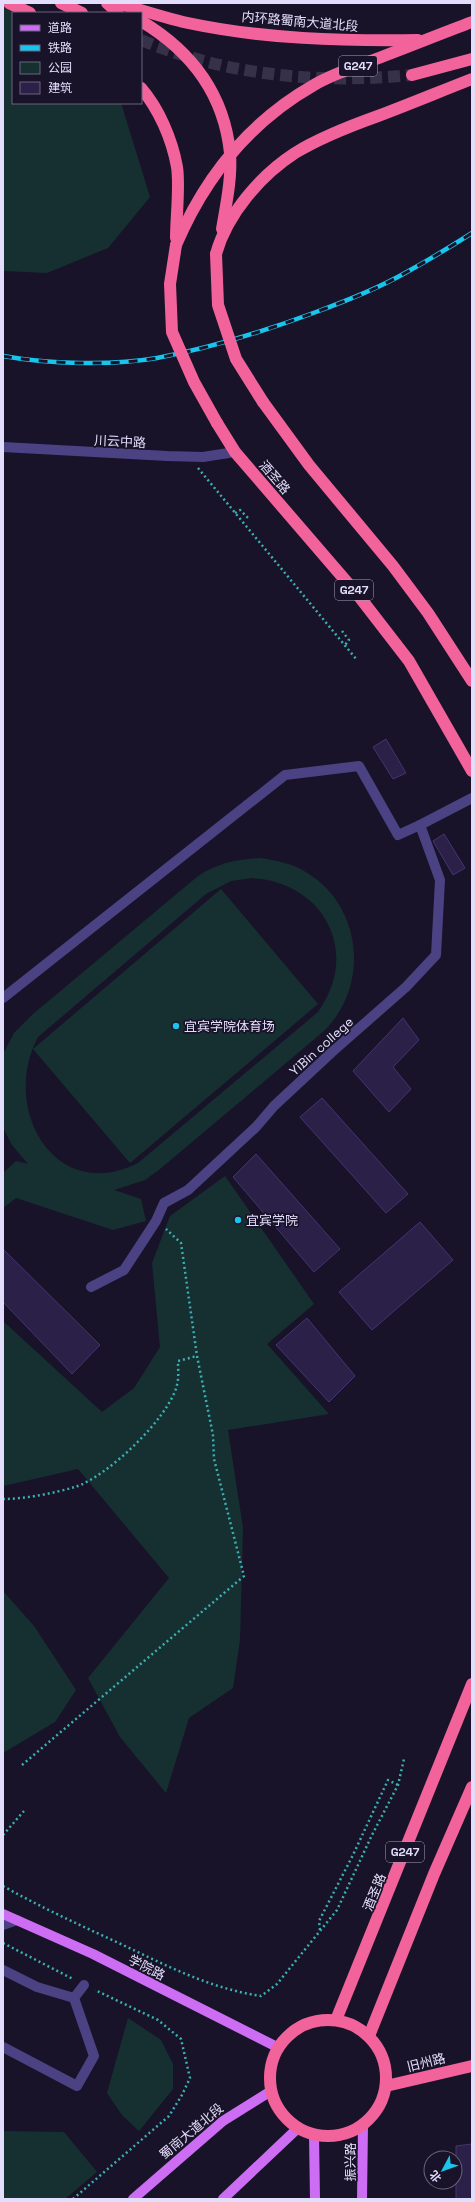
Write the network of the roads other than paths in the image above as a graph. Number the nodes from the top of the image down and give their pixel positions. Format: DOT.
graph roads {
  1 [pos="9,3"];
  2 [pos="61,3"];
  3 [pos="109,3"];
  4 [pos="118,3"];
  5 [pos="28,12"];
  6 [pos="80,12"];
  7 [pos="117,12"];
  8 [pos="125,12"];
  9 [pos="142,22"];
  10 [pos="472,22"];
  11 [pos="425,40"];
  12 [pos="472,59"];
  13 [pos="412,75"];
  14 [pos="472,79"];
  15 [pos="142,89"];
  16 [pos="230,154"];
  17 [pos="221,236"];
  18 [pos="176,245"];
  19 [pos="3,447"];
  20 [pos="235,452"];
  21 [pos="472,681"];
  22 [pos="472,771"];
  23 [pos="472,798"];
  24 [pos="420,825"];
  25 [pos="3,998"];
  26 [pos="92,1287"];
  27 [pos="472,1684"];
  28 [pos="472,1787"];
  29 [pos="3,1914"];
  30 [pos="17,1920"];
  31 [pos="3,1926"];
  32 [pos="3,1970"];
  33 [pos="84,1985"];
  34 [pos="74,1998"];
  35 [pos="336,2020"];
  36 [pos="369,2036"];
  37 [pos="3,2047"];
  38 [pos="277,2048"];
  39 [pos="472,2066"];
  40 [pos="386,2086"];
  41 [pos="271,2091"];
  42 [pos="363,2125"];
  43 [pos="298,2128"];
  44 [pos="314,2135"];
  45 [pos="133,2199"];
  46 [pos="223,2199"];
  47 [pos="315,2199"];
  48 [pos="362,2199"];
  1 -- 5 [label="highway"];
  2 -- 6 [label="highway"];
  3 -- 7 [label="highway"];
  3 -- 8 [label="highway"];
  4 -- 11 [label="highway, 内环路蜀南大道北段"];
  9 -- 16 [label="highway"];
  10 -- 11 [label="highway, 内环路蜀南大道北段 / G247"];
  11 -- 16 [label="highway, 内环路蜀南大道北段 / G247"];
  12 -- 13 [label="highway"];
  14 -- 17 [label="highway"];
  15 -- 18 [label="highway"];
  16 -- 17 [label="highway"];
  16 -- 18 [label="highway, 酒圣路 / G247"];
  17 -- 21 [label="highway, bridge"];
  18 -- 20 [label="highway, 酒圣路 / G247, bridge"];
  19 -- 20 [label="street, 川云中路"];
  20 -- 22 [label="highway, 酒圣路 / G247"];
  23 -- 24 [label="street"];
  24 -- 25 [label="street"];
  24 -- 26 [label="street, YiBin college"];
  27 -- 35 [label="highway, 酒圣路 / G247"];
  28 -- 36 [label="highway, G247"];
  29 -- 30 [label="main road, 学院路"];
  30 -- 31 [label="street"];
  30 -- 38 [label="main road, 学院路"];
  32 -- 34 [label="street"];
  33 -- 34 [label="street"];
  34 -- 37 [label="street"];
  35 -- 36 [label="highway"];
  35 -- 38 [label="highway"];
  36 -- 40 [label="highway"];
  38 -- 41 [label="highway"];
  39 -- 40 [label="highway, 旧州路"];
  40 -- 42 [label="highway"];
  41 -- 43 [label="highway"];
  41 -- 45 [label="main road, 蜀南大道北段"];
  42 -- 44 [label="highway"];
  42 -- 48 [label="main road, 振兴路"];
  43 -- 44 [label="highway"];
  43 -- 46 [label="main road"];
  44 -- 47 [label="main road"];
}
